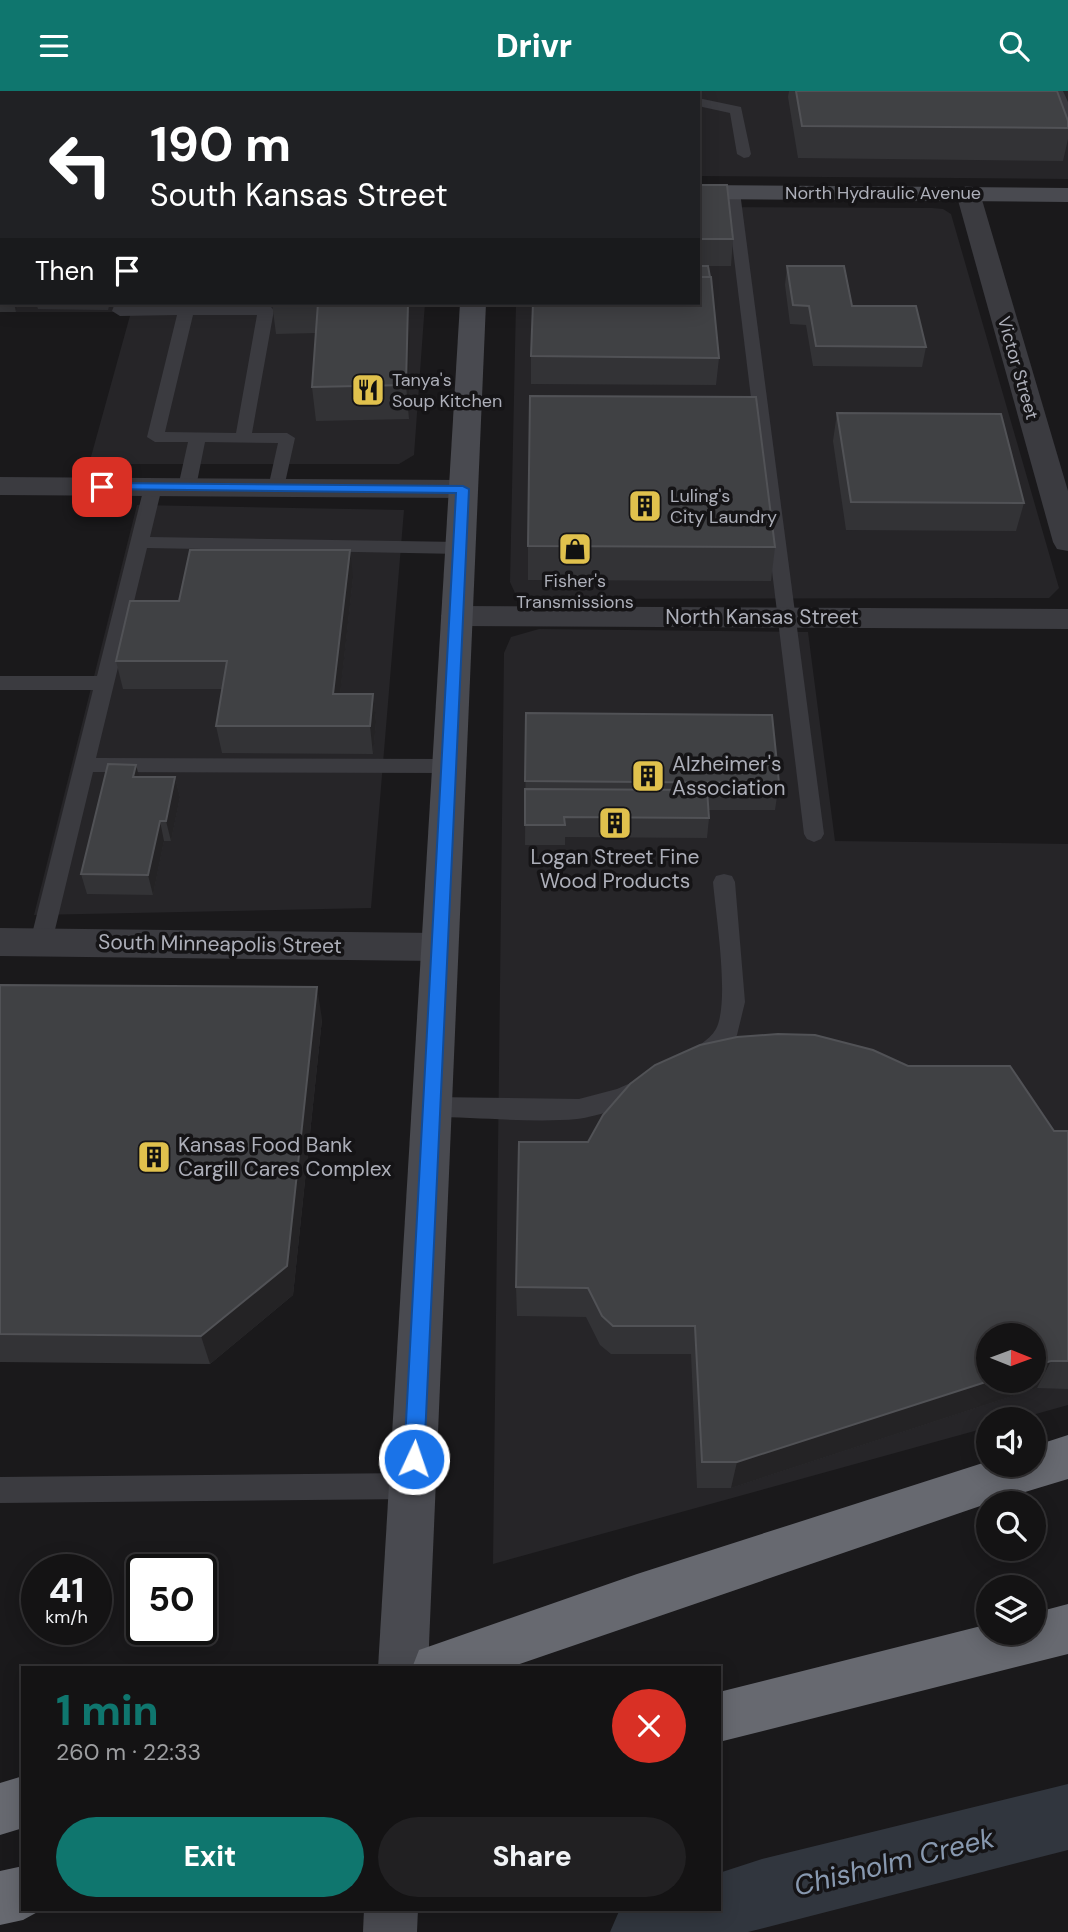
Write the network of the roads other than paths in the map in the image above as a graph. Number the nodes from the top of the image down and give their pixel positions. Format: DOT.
graph roads {
  1 [pos="1030,94"];
  2 [pos="700,102"];
  3 [pos="1068,119"];
  4 [pos="744,154"];
  5 [pos="700,192"];
  6 [pos="733,192"];
  7 [pos="968,194"];
  8 [pos="1068,194"];
  9 [pos="121,305"];
  10 [pos="473,305"];
  11 [pos="186,310"];
  12 [pos="198,437"];
  13 [pos="243,438"];
  14 [pos="0,486"];
  15 [pos="153,487"];
  16 [pos="187,487"];
  17 [pos="277,488"];
  18 [pos="463,489"];
  19 [pos="139,542"];
  20 [pos="1068,542"];
  21 [pos="460,548"];
  22 [pos="457,616"];
  23 [pos="786,617"];
  24 [pos="1068,619"];
  25 [pos="0,683"];
  26 [pos="105,683"];
  27 [pos="84,765"];
  28 [pos="449,766"];
  29 [pos="814,834"];
  30 [pos="724,882"];
  31 [pos="0,942"];
  32 [pos="41,942"];
  33 [pos="439,947"];
  34 [pos="431,1107"];
  35 [pos="1068,1457"];
  36 [pos="413,1486"];
  37 [pos="0,1490"];
  38 [pos="1068,1629"];
  39 [pos="404,1666"];
  40 [pos="443,1666"];
  41 [pos="721,1716"];
  42 [pos="21,1804"];
  43 [pos="0,1809"];
  44 [pos="21,1893"];
  45 [pos="0,1898"];
  1 -- 3 [label="lane"];
  2 -- 4 [label="lane"];
  5 -- 6 [label="main road, North Hydraulic Avenue"];
  6 -- 7 [label="main road, North Hydraulic Avenue"];
  6 -- 23 [label="lane"];
  7 -- 8 [label="main road, North Hydraulic Avenue"];
  7 -- 20 [label="street, Victor Street"];
  9 -- 11 [label="lane"];
  10 -- 18 [label="main road"];
  11 -- 12 [label="lane"];
  11 -- 13 [label="lane"];
  12 -- 13 [label="lane"];
  12 -- 16 [label="lane"];
  13 -- 17 [label="lane"];
  14 -- 15 [label="street"];
  15 -- 16 [label="street"];
  15 -- 19 [label="lane"];
  16 -- 17 [label="street"];
  17 -- 18 [label="street"];
  18 -- 21 [label="main road"];
  19 -- 21 [label="lane"];
  19 -- 26 [label="lane"];
  21 -- 22 [label="main road"];
  22 -- 23 [label="street, North Kansas Street"];
  22 -- 28 [label="main road"];
  23 -- 24 [label="street, North Kansas Street"];
  23 -- 29 [label="lane"];
  25 -- 26 [label="lane"];
  26 -- 27 [label="lane"];
  27 -- 28 [label="lane"];
  27 -- 32 [label="lane"];
  28 -- 33 [label="main road"];
  30 -- 34 [label="lane"];
  31 -- 32 [label="street, South Minneapolis Street"];
  32 -- 33 [label="street, South Minneapolis Street"];
  33 -- 34 [label="main road"];
  34 -- 36 [label="main road"];
  35 -- 40 [label="highway"];
  36 -- 37 [label="lane"];
  36 -- 39 [label="main road"];
  38 -- 41 [label="highway"];
  42 -- 43 [label="highway"];
  44 -- 45 [label="highway"];
}
